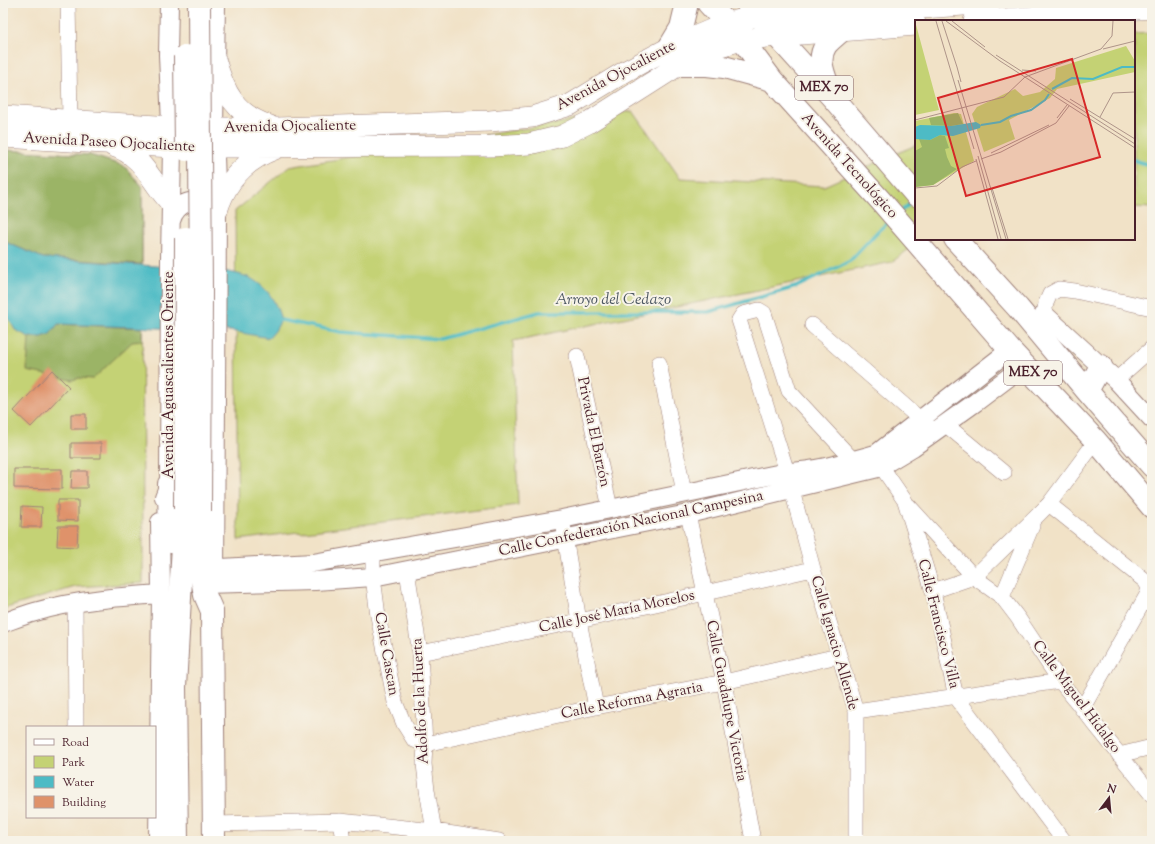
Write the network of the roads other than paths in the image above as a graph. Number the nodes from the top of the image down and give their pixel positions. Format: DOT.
graph roads {
  1 [pos="68,3"];
  2 [pos="169,3"];
  3 [pos="185,3"];
  4 [pos="199,3"];
  5 [pos="216,3"];
  6 [pos="687,3"];
  7 [pos="708,3"];
  8 [pos="809,3"];
  9 [pos="990,3"];
  10 [pos="884,7"];
  11 [pos="1152,8"];
  12 [pos="752,9"];
  13 [pos="845,15"];
  14 [pos="988,20"];
  15 [pos="727,23"];
  16 [pos="915,25"];
  17 [pos="776,36"];
  18 [pos="742,40"];
  19 [pos="168,55"];
  20 [pos="674,56"];
  21 [pos="215,59"];
  22 [pos="772,80"];
  23 [pos="215,85"];
  24 [pos="832,97"];
  25 [pos="3,116"];
  26 [pos="70,120"];
  27 [pos="3,137"];
  28 [pos="172,137"];
  29 [pos="282,137"];
  30 [pos="215,138"];
  31 [pos="99,143"];
  32 [pos="915,193"];
  33 [pos="171,212"];
  34 [pos="217,218"];
  35 [pos="956,240"];
  36 [pos="1018,308"];
  37 [pos="1152,308"];
  38 [pos="1044,314"];
  39 [pos="812,325"];
  40 [pos="1152,348"];
  41 [pos="577,356"];
  42 [pos="1018,358"];
  43 [pos="659,362"];
  44 [pos="1108,373"];
  45 [pos="1088,391"];
  46 [pos="1152,419"];
  47 [pos="933,425"];
  48 [pos="1096,441"];
  49 [pos="853,460"];
  50 [pos="879,460"];
  51 [pos="1152,466"];
  52 [pos="787,472"];
  53 [pos="1004,472"];
  54 [pos="169,484"];
  55 [pos="791,490"];
  56 [pos="684,493"];
  57 [pos="905,501"];
  58 [pos="1049,504"];
  59 [pos="1152,507"];
  60 [pos="610,508"];
  61 [pos="193,510"];
  62 [pos="688,514"];
  63 [pos="562,519"];
  64 [pos="1034,520"];
  65 [pos="566,537"];
  66 [pos="373,553"];
  67 [pos="813,569"];
  68 [pos="407,571"];
  69 [pos="209,576"];
  70 [pos="373,577"];
  71 [pos="974,577"];
  72 [pos="933,591"];
  73 [pos="705,593"];
  74 [pos="161,594"];
  75 [pos="1002,597"];
  76 [pos="75,603"];
  77 [pos="580,621"];
  78 [pos="3,623"];
  79 [pos="420,653"];
  80 [pos="838,656"];
  81 [pos="1060,681"];
  82 [pos="724,682"];
  83 [pos="175,687"];
  84 [pos="956,697"];
  85 [pos="596,707"];
  86 [pos="1082,709"];
  87 [pos="856,711"];
  88 [pos="76,726"];
  89 [pos="425,744"];
  90 [pos="1152,747"];
  91 [pos="1119,755"];
  92 [pos="1152,795"];
  93 [pos="340,821"];
  94 [pos="434,831"];
  95 [pos="217,833"];
  96 [pos="158,841"];
  97 [pos="177,841"];
  98 [pos="343,841"];
  99 [pos="499,841"];
  100 [pos="753,841"];
  101 [pos="856,841"];
  102 [pos="1064,841"];
  1 -- 26 [label="street"];
  2 -- 19 [label="street, Avenida Aguascalientes Oriente"];
  3 -- 61 [label="main road, Avenida Aguascalientes Oriente, bridge"];
  4 -- 61 [label="main road, Avenida Aguascalientes Oriente, bridge"];
  5 -- 21 [label="street, Avenida Aguascalientes Oriente"];
  6 -- 20 [label="main road"];
  7 -- 15 [label="main road, Avenida Tecnológico / MEX 70"];
  8 -- 13 [label="main road"];
  9 -- 10 [label="main road, Avenida Ojocaliente"];
  10 -- 13 [label="main road, Avenida Ojocaliente"];
  11 -- 14 [label="main road"];
  12 -- 13 [label="main road, Avenida Ojocaliente"];
  12 -- 15 [label="main road, Avenida Ojocaliente"];
  12 -- 17 [label="main road, Avenida Tecnológico / MEX 70"];
  13 -- 16 [label="main road, Avenida Ojocaliente"];
  13 -- 17 [label="main road, Avenida Ojocaliente"];
  13 -- 24 [label="main road"];
  15 -- 18 [label="main road, Avenida Tecnológico / MEX 70"];
  15 -- 20 [label="main road, Avenida Ojocaliente"];
  17 -- 18 [label="main road, Avenida Ojocaliente"];
  17 -- 24 [label="main road, Avenida Tecnológico / MEX 70"];
  18 -- 20 [label="main road, Avenida Ojocaliente"];
  18 -- 22 [label="main road, Avenida Tecnológico / MEX 70"];
  19 -- 23 [label="street"];
  19 -- 28 [label="street, Avenida Aguascalientes Oriente"];
  20 -- 22 [label="main road"];
  20 -- 29 [label="main road, Avenida Ojocaliente"];
  20 -- 29 [label="main road, Avenida Ojocaliente"];
  21 -- 23 [label="street, Avenida Aguascalientes Oriente"];
  21 -- 29 [label="main road"];
  22 -- 42 [label="main road, Avenida Tecnológico / MEX 70"];
  23 -- 30 [label="street, Avenida Aguascalientes Oriente"];
  24 -- 32 [label="main road, Avenida Tecnológico / MEX 70"];
  25 -- 26 [label="main road, Avenida Paseo Ojocaliente"];
  26 -- 28 [label="main road, Avenida Paseo Ojocaliente"];
  27 -- 31 [label="main road, Avenida Paseo Ojocaliente"];
  28 -- 30 [label="main road, Avenida Paseo Ojocaliente"];
  28 -- 31 [label="main road, Avenida Paseo Ojocaliente"];
  28 -- 33 [label="street, Avenida Aguascalientes Oriente"];
  29 -- 30 [label="main road, Avenida Ojocaliente"];
  29 -- 34 [label="main road"];
  30 -- 34 [label="street, Avenida Aguascalientes Oriente"];
  31 -- 33 [label="main road"];
  33 -- 34 [label="street"];
  33 -- 54 [label="street, Avenida Aguascalientes Oriente"];
  34 -- 69 [label="street, Avenida Aguascalientes Oriente"];
  35 -- 36 [label="main road, MEX 70"];
  36 -- 38 [label="main road"];
  36 -- 45 [label="main road, MEX 70"];
  37 -- 38 [label="street"];
  38 -- 44 [label="street"];
  39 -- 47 [label="street"];
  40 -- 44 [label="street"];
  41 -- 60 [label="street, Privada El Barzón"];
  42 -- 47 [label="street, Calle Confederación Nacional Campesina"];
  42 -- 47 [label="street, Calle Confederación Nacional Campesina"];
  42 -- 48 [label="main road, Avenida Tecnológico / MEX 70"];
  43 -- 56 [label="street"];
  44 -- 45 [label="main road"];
  44 -- 46 [label="street"];
  45 -- 51 [label="main road, MEX 70"];
  47 -- 50 [label="street, Calle Confederación Nacional Campesina"];
  47 -- 53 [label="street"];
  48 -- 58 [label="street"];
  48 -- 59 [label="main road, Avenida Tecnológico / MEX 70"];
  49 -- 50 [label="street, Calle Confederación Nacional Campesina"];
  49 -- 52 [label="street, Calle Confederación Nacional Campesina"];
  49 -- 52 [label="street, Calle Ignacio Allende"];
  50 -- 55 [label="street, Calle Confederación Nacional Campesina"];
  50 -- 57 [label="street, Calle Francisco Villa"];
  52 -- 55 [label="street, Calle Ignacio Allende"];
  52 -- 56 [label="street, Calle Confederación Nacional Campesina"];
  54 -- 74 [label="street, Avenida Aguascalientes Oriente"];
  54 -- 83 [label="main road"];
  55 -- 62 [label="street, Calle Confederación Nacional Campesina"];
  55 -- 67 [label="street, Calle Ignacio Allende"];
  56 -- 60 [label="street, Calle Confederación Nacional Campesina"];
  57 -- 71 [label="street, Calle Miguel Hidalgo"];
  57 -- 72 [label="street, Calle Francisco Villa"];
  58 -- 64 [label="street"];
  58 -- 86 [label="street"];
  60 -- 63 [label="street, Calle Confederación Nacional Campesina"];
  61 -- 69 [label="main road, Avenida Aguascalientes Oriente"];
  61 -- 83 [label="main road, Avenida Aguascalientes Oriente"];
  62 -- 65 [label="street, Calle Confederación Nacional Campesina"];
  62 -- 73 [label="street, Calle Guadalupe Victoria"];
  63 -- 65 [label="street"];
  63 -- 66 [label="street, Calle Confederación Nacional Campesina"];
  64 -- 71 [label="street"];
  64 -- 75 [label="street"];
  65 -- 68 [label="street, Calle Confederación Nacional Campesina"];
  65 -- 77 [label="street"];
  66 -- 69 [label="street, Calle Confederación Nacional Campesina"];
  66 -- 70 [label="street, Calle Cascan"];
  67 -- 73 [label="street, Calle José María Morelos"];
  67 -- 80 [label="street, Calle Ignacio Allende"];
  68 -- 70 [label="street, Calle Confederación Nacional Campesina"];
  68 -- 79 [label="street, Adolfo de la Huerta"];
  69 -- 70 [label="street, Calle Confederación Nacional Campesina"];
  69 -- 95 [label="main road, Avenida Aguascalientes Oriente"];
  70 -- 89 [label="street, Calle Cascan"];
  71 -- 72 [label="street"];
  71 -- 75 [label="street, Calle Miguel Hidalgo"];
  72 -- 84 [label="street, Calle Francisco Villa"];
  73 -- 77 [label="street, Calle José María Morelos"];
  73 -- 82 [label="street, Calle Guadalupe Victoria"];
  74 -- 76 [label="street"];
  74 -- 96 [label="street, Avenida Aguascalientes Oriente"];
  75 -- 81 [label="street, Calle Miguel Hidalgo"];
  76 -- 78 [label="street"];
  76 -- 88 [label="street"];
  77 -- 79 [label="street, Calle José María Morelos"];
  77 -- 85 [label="street"];
  79 -- 89 [label="street, Adolfo de la Huerta"];
  80 -- 82 [label="street, Calle Reforma Agraria"];
  80 -- 87 [label="street, Calle Ignacio Allende"];
  81 -- 84 [label="street"];
  81 -- 86 [label="street, Calle Miguel Hidalgo"];
  82 -- 85 [label="street, Calle Reforma Agraria"];
  82 -- 100 [label="street, Calle Guadalupe Victoria"];
  83 -- 97 [label="main road, Avenida Aguascalientes Oriente"];
  84 -- 87 [label="street"];
  84 -- 102 [label="street, Calle Francisco Villa"];
  85 -- 89 [label="street, Calle Reforma Agraria"];
  86 -- 91 [label="street, Calle Miguel Hidalgo"];
  87 -- 101 [label="street, Calle Ignacio Allende"];
  89 -- 94 [label="street, Adolfo de la Huerta"];
  90 -- 91 [label="street"];
  91 -- 92 [label="street, Calle Miguel Hidalgo"];
  93 -- 94 [label="street"];
  93 -- 95 [label="street"];
  93 -- 98 [label="street"];
  94 -- 99 [label="street"];
}
